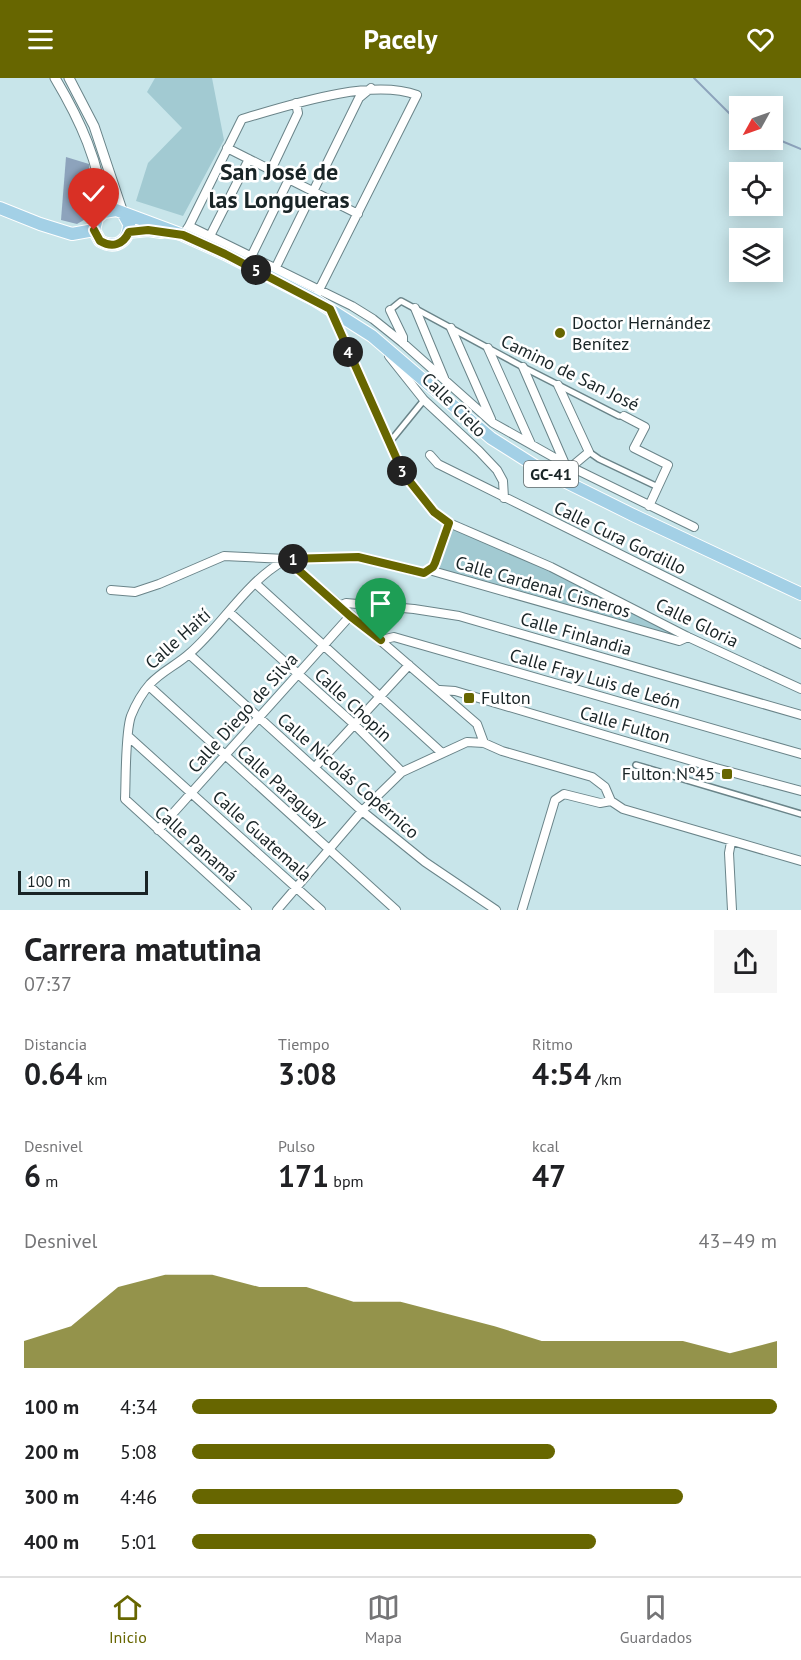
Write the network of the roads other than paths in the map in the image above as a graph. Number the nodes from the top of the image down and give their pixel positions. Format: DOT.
graph roads {
  1 [pos="56,78"];
  2 [pos="69,78"];
  3 [pos="371,88"];
  4 [pos="296,103"];
  5 [pos="227,148"];
  6 [pos="249,159"];
  7 [pos="271,170"];
  8 [pos="289,179"];
  9 [pos="312,191"];
  10 [pos="0,208"];
  11 [pos="104,212"];
  12 [pos="123,213"];
  13 [pos="358,214"];
  14 [pos="94,230"];
  15 [pos="186,231"];
  16 [pos="129,232"];
  17 [pos="210,236"];
  18 [pos="250,257"];
  19 [pos="275,268"];
  20 [pos="317,295"];
  21 [pos="415,308"];
  22 [pos="330,309"];
  23 [pos="390,310"];
  24 [pos="451,328"];
  25 [pos="372,336"];
  26 [pos="403,343"];
  27 [pos="488,348"];
  28 [pos="523,368"];
  29 [pos="446,382"];
  30 [pos="558,385"];
  31 [pos="424,400"];
  32 [pos="624,416"];
  33 [pos="493,423"];
  34 [pos="388,444"];
  35 [pos="531,444"];
  36 [pos="589,452"];
  37 [pos="430,455"];
  38 [pos="568,465"];
  39 [pos="658,487"];
  40 [pos="504,498"];
  41 [pos="649,506"];
  42 [pos="449,523"];
  43 [pos="694,527"];
  44 [pos="286,559"];
  45 [pos="429,570"];
  46 [pos="255,583"];
  47 [pos="111,590"];
  48 [pos="801,594"];
  49 [pos="339,606"];
  50 [pos="229,612"];
  51 [pos="350,616"];
  52 [pos="688,637"];
  53 [pos="381,640"];
  54 [pos="801,644"];
  55 [pos="324,646"];
  56 [pos="189,654"];
  57 [pos="410,665"];
  58 [pos="299,674"];
  59 [pos="148,686"];
  60 [pos="801,689"];
  61 [pos="440,690"];
  62 [pos="379,697"];
  63 [pos="801,715"];
  64 [pos="260,718"];
  65 [pos="354,724"];
  66 [pos="129,737"];
  67 [pos="484,743"];
  68 [pos="442,753"];
  69 [pos="801,754"];
  70 [pos="225,756"];
  71 [pos="636,765"];
  72 [pos="315,767"];
  73 [pos="402,772"];
  74 [pos="801,791"];
  75 [pos="191,793"];
  76 [pos="125,799"];
  77 [pos="611,801"];
  78 [pos="362,811"];
  79 [pos="801,813"];
  80 [pos="158,830"];
  81 [pos="731,842"];
  82 [pos="328,850"];
  83 [pos="801,861"];
  84 [pos="296,888"];
  85 [pos="247,910"];
  86 [pos="277,910"];
  87 [pos="321,910"];
  88 [pos="396,910"];
  89 [pos="496,910"];
  90 [pos="522,910"];
  91 [pos="732,910"];
  1 -- 11 [label="street"];
  2 -- 12 [label="street"];
  3 -- 4 [label="street"];
  3 -- 9 [label="street"];
  3 -- 13 [label="street"];
  4 -- 5 [label="street"];
  4 -- 7 [label="street"];
  5 -- 6 [label="street"];
  5 -- 15 [label="street"];
  6 -- 7 [label="street"];
  6 -- 17 [label="street"];
  7 -- 8 [label="street"];
  8 -- 9 [label="street"];
  8 -- 18 [label="street"];
  9 -- 13 [label="street"];
  9 -- 19 [label="street"];
  10 -- 14 [label="main road"];
  11 -- 12 [label="main road, GC-41"];
  11 -- 14 [label="main road"];
  12 -- 15 [label="main road, GC-41"];
  12 -- 16 [label="main road"];
  13 -- 20 [label="street"];
  14 -- 16 [label="main road, GC-41"];
  15 -- 16 [label="main road, GC-41"];
  15 -- 17 [label="street"];
  15 -- 20 [label="main road, GC-41"];
  17 -- 18 [label="street"];
  18 -- 19 [label="street"];
  19 -- 20 [label="street"];
  20 -- 22 [label="main road, GC-41"];
  20 -- 26 [label="street"];
  21 -- 23 [label="street"];
  21 -- 24 [label="street, Camino de San José"];
  21 -- 29 [label="street"];
  22 -- 25 [label="main road, GC-41"];
  22 -- 34 [label="street, Calle Gloria"];
  23 -- 26 [label="street"];
  24 -- 27 [label="street, Camino de San José"];
  24 -- 33 [label="street"];
  25 -- 31 [label="street, Calle Cielo"];
  25 -- 48 [label="main road, GC-41"];
  26 -- 29 [label="street"];
  27 -- 28 [label="street, Camino de San José"];
  27 -- 35 [label="street"];
  28 -- 30 [label="street, Camino de San José"];
  28 -- 38 [label="street"];
  29 -- 33 [label="street"];
  30 -- 32 [label="street, Camino de San José"];
  30 -- 36 [label="street"];
  31 -- 34 [label="street"];
  31 -- 40 [label="street, Calle Cielo"];
  32 -- 39 [label="street, Camino de San José"];
  33 -- 35 [label="street"];
  34 -- 42 [label="street, Calle Gloria"];
  35 -- 38 [label="street"];
  36 -- 38 [label="street"];
  36 -- 39 [label="street"];
  37 -- 40 [label="street, Calle Cura Gordillo"];
  38 -- 41 [label="street"];
  39 -- 41 [label="street, Camino de San José"];
  40 -- 54 [label="street, Calle Cura Gordillo"];
  41 -- 43 [label="street"];
  42 -- 45 [label="street"];
  42 -- 52 [label="street, Calle Gloria"];
  44 -- 45 [label="street, Calle Cardenal Cisneros"];
  44 -- 46 [label="street, Calle Haití"];
  44 -- 47 [label="street, Calle Cardenal Cisneros"];
  44 -- 49 [label="street"];
  45 -- 52 [label="street, Calle Cardenal Cisneros"];
  46 -- 50 [label="street, Calle Haití"];
  46 -- 55 [label="street"];
  49 -- 51 [label="street"];
  49 -- 63 [label="street, Calle Finlandia"];
  50 -- 56 [label="street, Calle Haití"];
  50 -- 58 [label="street, Calle Chopin"];
  51 -- 53 [label="street"];
  51 -- 55 [label="street, Calle Diego de Silva"];
  52 -- 60 [label="street, Calle Gloria"];
  53 -- 57 [label="street"];
  53 -- 69 [label="street, Calle Fray Luis de León"];
  55 -- 58 [label="street, Calle Diego de Silva"];
  55 -- 62 [label="street"];
  56 -- 59 [label="street, Calle Haití"];
  56 -- 64 [label="street, Calle Nicolás Copérnico"];
  57 -- 61 [label="street"];
  57 -- 62 [label="street"];
  58 -- 64 [label="street, Calle Diego de Silva"];
  58 -- 65 [label="street, Calle Chopin"];
  59 -- 66 [label="street, Calle Haití"];
  59 -- 70 [label="street, Calle Paraguay"];
  61 -- 67 [label="street"];
  61 -- 74 [label="street, Calle Fulton"];
  62 -- 65 [label="street"];
  62 -- 68 [label="street"];
  64 -- 70 [label="street, Calle Diego de Silva"];
  64 -- 72 [label="street, Calle Nicolás Copérnico"];
  65 -- 72 [label="street"];
  65 -- 73 [label="street, Calle Chopin"];
  66 -- 75 [label="street, Calle Guatemala"];
  66 -- 76 [label="street, Calle Haití"];
  67 -- 68 [label="street"];
  67 -- 77 [label="street"];
  68 -- 73 [label="street"];
  70 -- 75 [label="street, Calle Diego de Silva"];
  70 -- 82 [label="street, Calle Paraguay"];
  71 -- 79 [label="street"];
  72 -- 78 [label="street, Calle Nicolás Copérnico"];
  73 -- 78 [label="street"];
  75 -- 80 [label="street, Calle Diego de Silva"];
  75 -- 84 [label="street, Calle Guatemala"];
  76 -- 80 [label="street, Calle Panamá"];
  77 -- 81 [label="street"];
  77 -- 90 [label="street"];
  78 -- 82 [label="street"];
  78 -- 89 [label="street, Calle Nicolás Copérnico"];
  80 -- 85 [label="street, Calle Panamá"];
  81 -- 83 [label="street"];
  81 -- 91 [label="street"];
  82 -- 84 [label="street"];
  82 -- 88 [label="street, Calle Paraguay"];
  84 -- 86 [label="street"];
  84 -- 87 [label="street, Calle Guatemala"];
}
